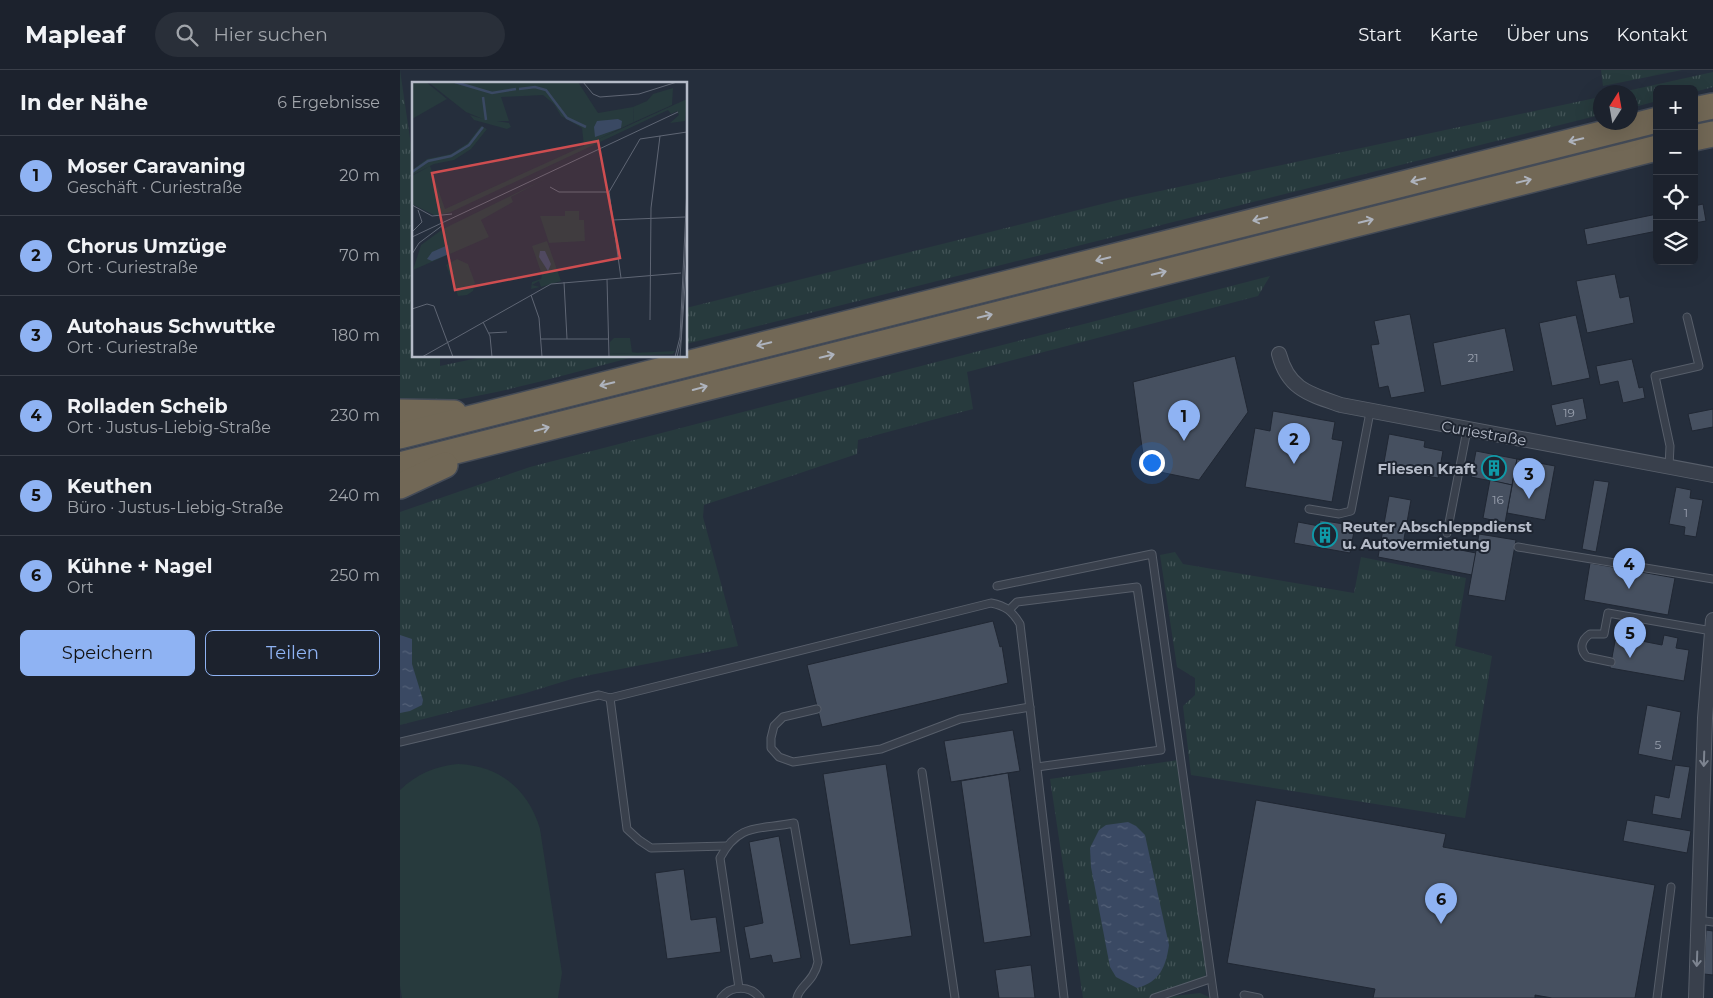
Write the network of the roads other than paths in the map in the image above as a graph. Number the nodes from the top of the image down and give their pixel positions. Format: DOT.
graph roads {
  1 [pos="1713,106"];
  2 [pos="1698,109"];
  3 [pos="1653,121"];
  4 [pos="1713,134"];
  5 [pos="1698,137"];
  6 [pos="1653,149"];
  7 [pos="1687,317"];
  8 [pos="1279,354"];
  9 [pos="400,412"];
  10 [pos="1370,412"];
  11 [pos="491,413"];
  12 [pos="1467,430"];
  13 [pos="400,436"];
  14 [pos="495,441"];
  15 [pos="400,465"];
  16 [pos="1670,467"];
  17 [pos="1713,475"];
  18 [pos="400,486"];
  19 [pos="1309,509"];
  20 [pos="1447,533"];
  21 [pos="1518,547"];
  22 [pos="1713,579"];
  23 [pos="996,586"];
  24 [pos="1010,609"];
  25 [pos="1712,626"];
  26 [pos="1611,662"];
  27 [pos="1710,693"];
  28 [pos="610,698"];
  29 [pos="1030,707"];
  30 [pos="818,709"];
  31 [pos="400,742"];
  32 [pos="1037,767"];
  33 [pos="922,772"];
  34 [pos="726,846"];
  35 [pos="1671,887"];
  36 [pos="1698,920"];
  37 [pos="1713,922"];
  38 [pos="1210,979"];
  39 [pos="739,988"];
  40 [pos="1244,995"];
  41 [pos="721,998"];
  42 [pos="760,998"];
  43 [pos="797,998"];
  44 [pos="955,998"];
  45 [pos="1064,998"];
  46 [pos="1154,998"];
  47 [pos="1214,998"];
  48 [pos="1259,998"];
  49 [pos="1656,998"];
  50 [pos="1696,998"];
  1 -- 2 [label="highway"];
  3 -- 11 [label="highway, one-way"];
  4 -- 5 [label="highway"];
  14 -- 6 [label="highway, one-way"];
  7 -- 16 [label="lane"];
  8 -- 10 [label="street, Curiestraße"];
  9 -- 11 [label="highway"];
  10 -- 12 [label="street, Curiestraße"];
  10 -- 19 [label="lane"];
  11 -- 13 [label="highway"];
  12 -- 16 [label="street, Curiestraße"];
  12 -- 20 [label="lane"];
  14 -- 15 [label="highway"];
  14 -- 18 [label="highway"];
  16 -- 17 [label="street, Curiestraße"];
  21 -- 22 [label="lane"];
  23 -- 38 [label="lane"];
  24 -- 28 [label="lane"];
  24 -- 29 [label="lane"];
  24 -- 32 [label="lane"];
  25 -- 26 [label="lane"];
  25 -- 27 [label="street"];
  27 -- 36 [label="street, one-way"];
  28 -- 31 [label="lane"];
  28 -- 34 [label="lane"];
  29 -- 30 [label="lane"];
  29 -- 32 [label="lane"];
  32 -- 45 [label="lane"];
  33 -- 44 [label="lane"];
  34 -- 39 [label="lane"];
  34 -- 43 [label="lane"];
  35 -- 49 [label="lane"];
  36 -- 37 [label="lane"];
  36 -- 50 [label="street, one-way"];
  38 -- 46 [label="lane"];
  38 -- 47 [label="lane"];
  39 -- 41 [label="lane"];
  39 -- 42 [label="lane"];
  40 -- 48 [label="lane"];
}
